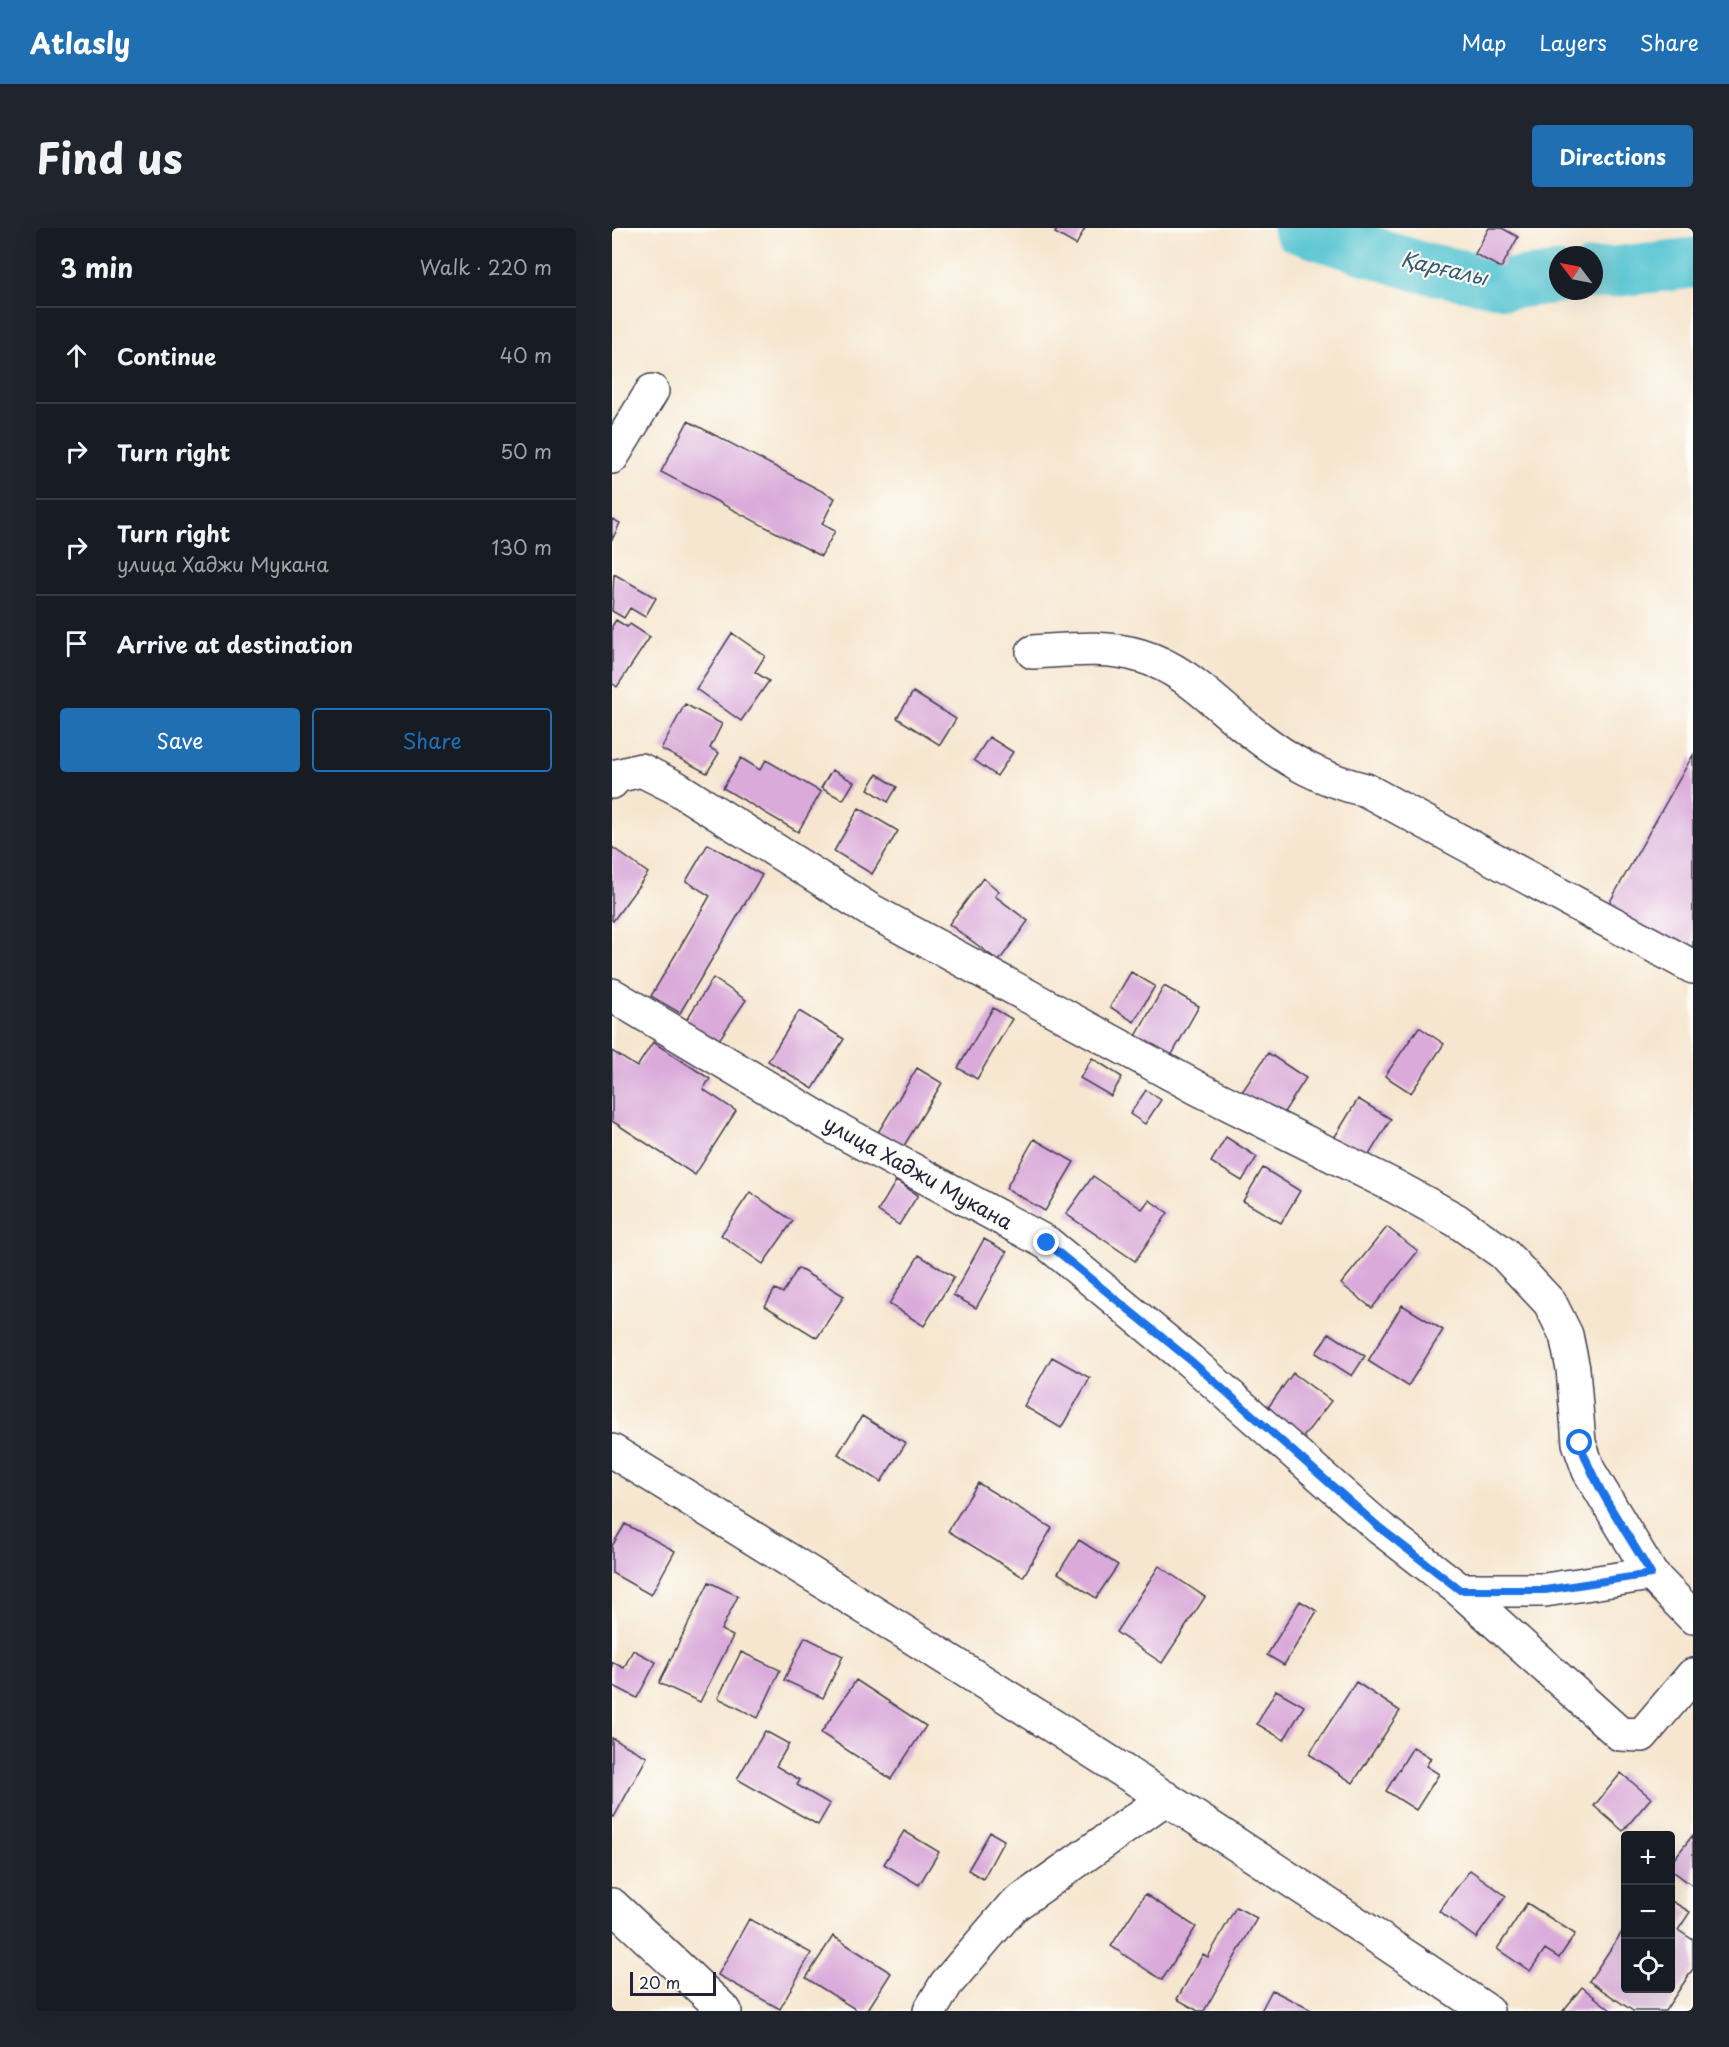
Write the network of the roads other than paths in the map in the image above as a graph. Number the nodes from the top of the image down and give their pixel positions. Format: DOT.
graph roads {
  1 [pos="652,391"];
  2 [pos="612,457"];
  3 [pos="1033,652"];
  4 [pos="612,782"];
  5 [pos="1693,967"];
  6 [pos="612,996"];
  7 [pos="612,1451"];
  8 [pos="1651,1574"];
  9 [pos="1460,1590"];
  10 [pos="1693,1617"];
  11 [pos="1693,1675"];
  12 [pos="1166,1798"];
  13 [pos="612,1905"];
  14 [pos="725,2011"];
  15 [pos="930,2011"];
  16 [pos="1487,2011"];
  1 -- 2 [label="street"];
  3 -- 5 [label="street"];
  4 -- 8 [label="street"];
  6 -- 9 [label="street, улица Хаджи Мукана"];
  7 -- 12 [label="street"];
  8 -- 9 [label="street"];
  8 -- 10 [label="street"];
  9 -- 11 [label="street, улица Хаджи Мукана"];
  12 -- 15 [label="street"];
  12 -- 16 [label="street"];
  13 -- 14 [label="street"];
}
